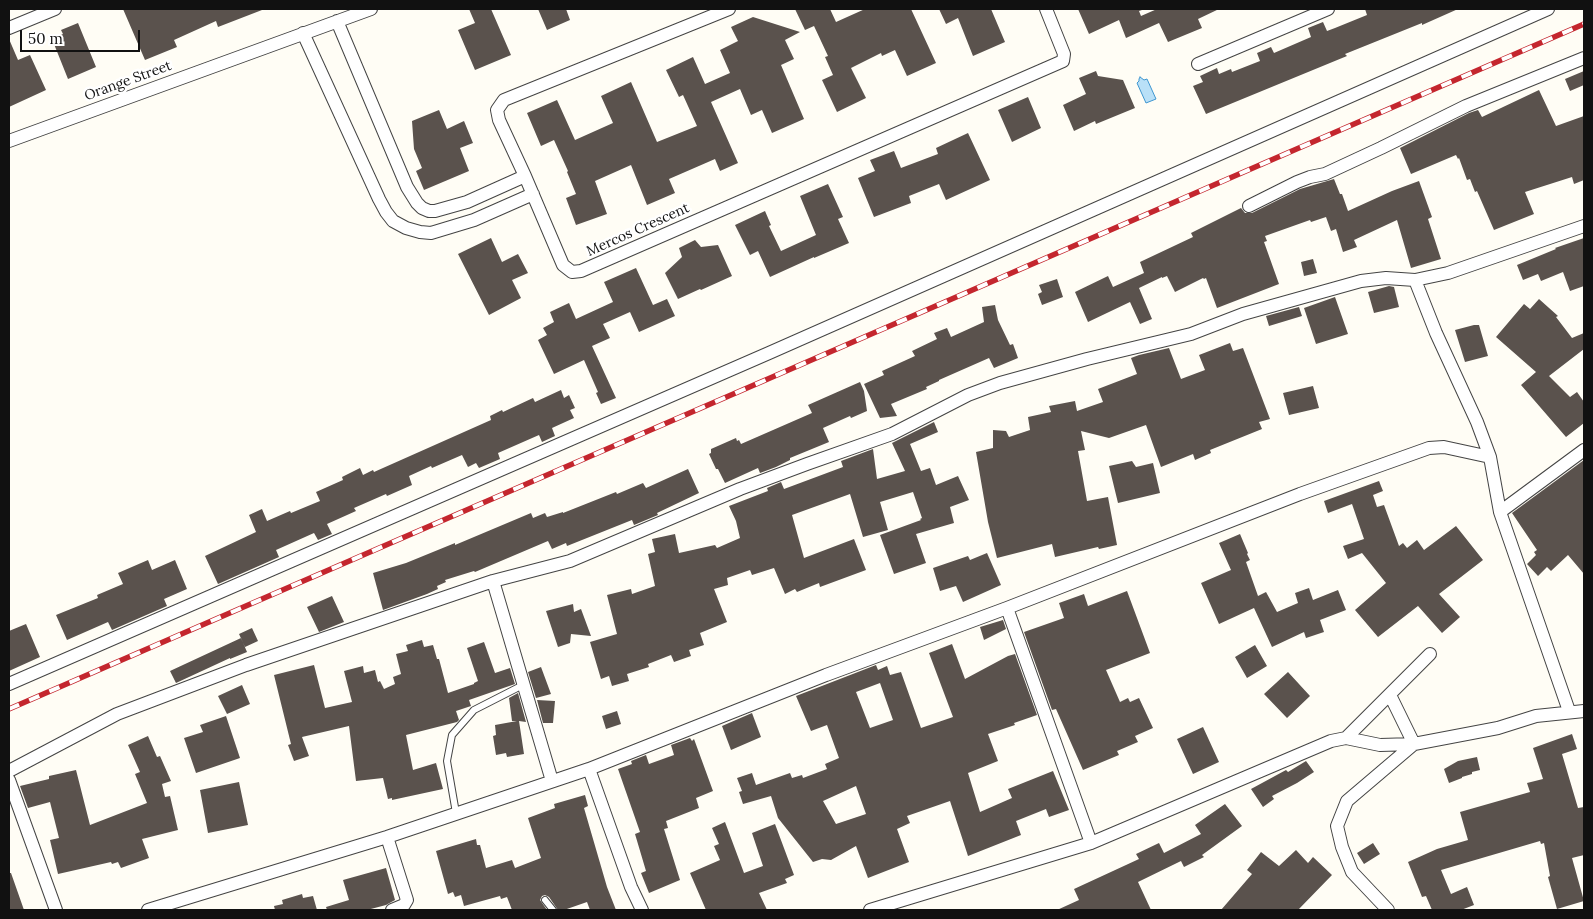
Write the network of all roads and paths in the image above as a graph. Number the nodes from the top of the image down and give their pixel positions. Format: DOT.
graph roads {
  1 [pos="55,9"];
  2 [pos="371,9"];
  3 [pos="729,9"];
  4 [pos="1046,9"];
  5 [pos="1328,9"];
  6 [pos="1548,9"];
  7 [pos="337,21"];
  8 [pos="9,28"];
  9 [pos="303,33"];
  10 [pos="1584,58"];
  11 [pos="1198,64"];
  12 [pos="9,142"];
  13 [pos="526,176"];
  14 [pos="533,194"];
  15 [pos="1249,206"];
  16 [pos="1584,226"];
  17 [pos="1415,280"];
  18 [pos="1584,450"];
  19 [pos="1490,457"];
  20 [pos="1500,512"];
  21 [pos="493,581"];
  22 [pos="1007,608"];
  23 [pos="1430,654"];
  24 [pos="9,684"];
  25 [pos="523,685"];
  26 [pos="1390,695"];
  27 [pos="1570,711"];
  28 [pos="1584,711"];
  29 [pos="1346,738"];
  30 [pos="1414,744"];
  31 [pos="589,769"];
  32 [pos="9,771"];
  33 [pos="9,780"];
  34 [pos="552,781"];
  35 [pos="456,813"];
  36 [pos="387,837"];
  37 [pos="1091,843"];
  38 [pos="544,900"];
  39 [pos="164,908"];
  40 [pos="56,910"];
  41 [pos="148,910"];
  42 [pos="392,910"];
  43 [pos="553,910"];
  44 [pos="642,910"];
  45 [pos="870,910"];
  46 [pos="1388,910"];
  1 -- 8 [label="street"];
  2 -- 7 [label="street, Orange Street"];
  3 -- 13 [label="street, Mercos Crescent"];
  4 -- 14 [label="street, Mercos Crescent"];
  5 -- 11 [label="street"];
  6 -- 24 [label="street"];
  7 -- 9 [label="street, Orange Street"];
  7 -- 13 [label="street"];
  9 -- 12 [label="street, Orange Street"];
  9 -- 14 [label="street"];
  10 -- 15 [label="street"];
  13 -- 14 [label="street, Mercos Crescent"];
  16 -- 17 [label="street"];
  17 -- 19 [label="street"];
  17 -- 21 [label="street"];
  18 -- 20 [label="street"];
  19 -- 20 [label="street"];
  19 -- 22 [label="street"];
  20 -- 27 [label="street"];
  21 -- 25 [label="street"];
  21 -- 32 [label="street"];
  22 -- 31 [label="street"];
  22 -- 37 [label="street"];
  23 -- 26 [label="street"];
  25 -- 34 [label="street"];
  25 -- 35 [label="lane"];
  26 -- 29 [label="street"];
  26 -- 30 [label="street"];
  27 -- 28 [label="street"];
  27 -- 30 [label="street"];
  29 -- 30 [label="street"];
  29 -- 37 [label="street"];
  30 -- 46 [label="street"];
  31 -- 34 [label="street"];
  31 -- 44 [label="street"];
  33 -- 40 [label="street"];
  34 -- 35 [label="street"];
  35 -- 36 [label="street"];
  36 -- 39 [label="street"];
  36 -- 42 [label="street"];
  37 -- 45 [label="street"];
  38 -- 43 [label="lane"];
  39 -- 41 [label="street"];
}
